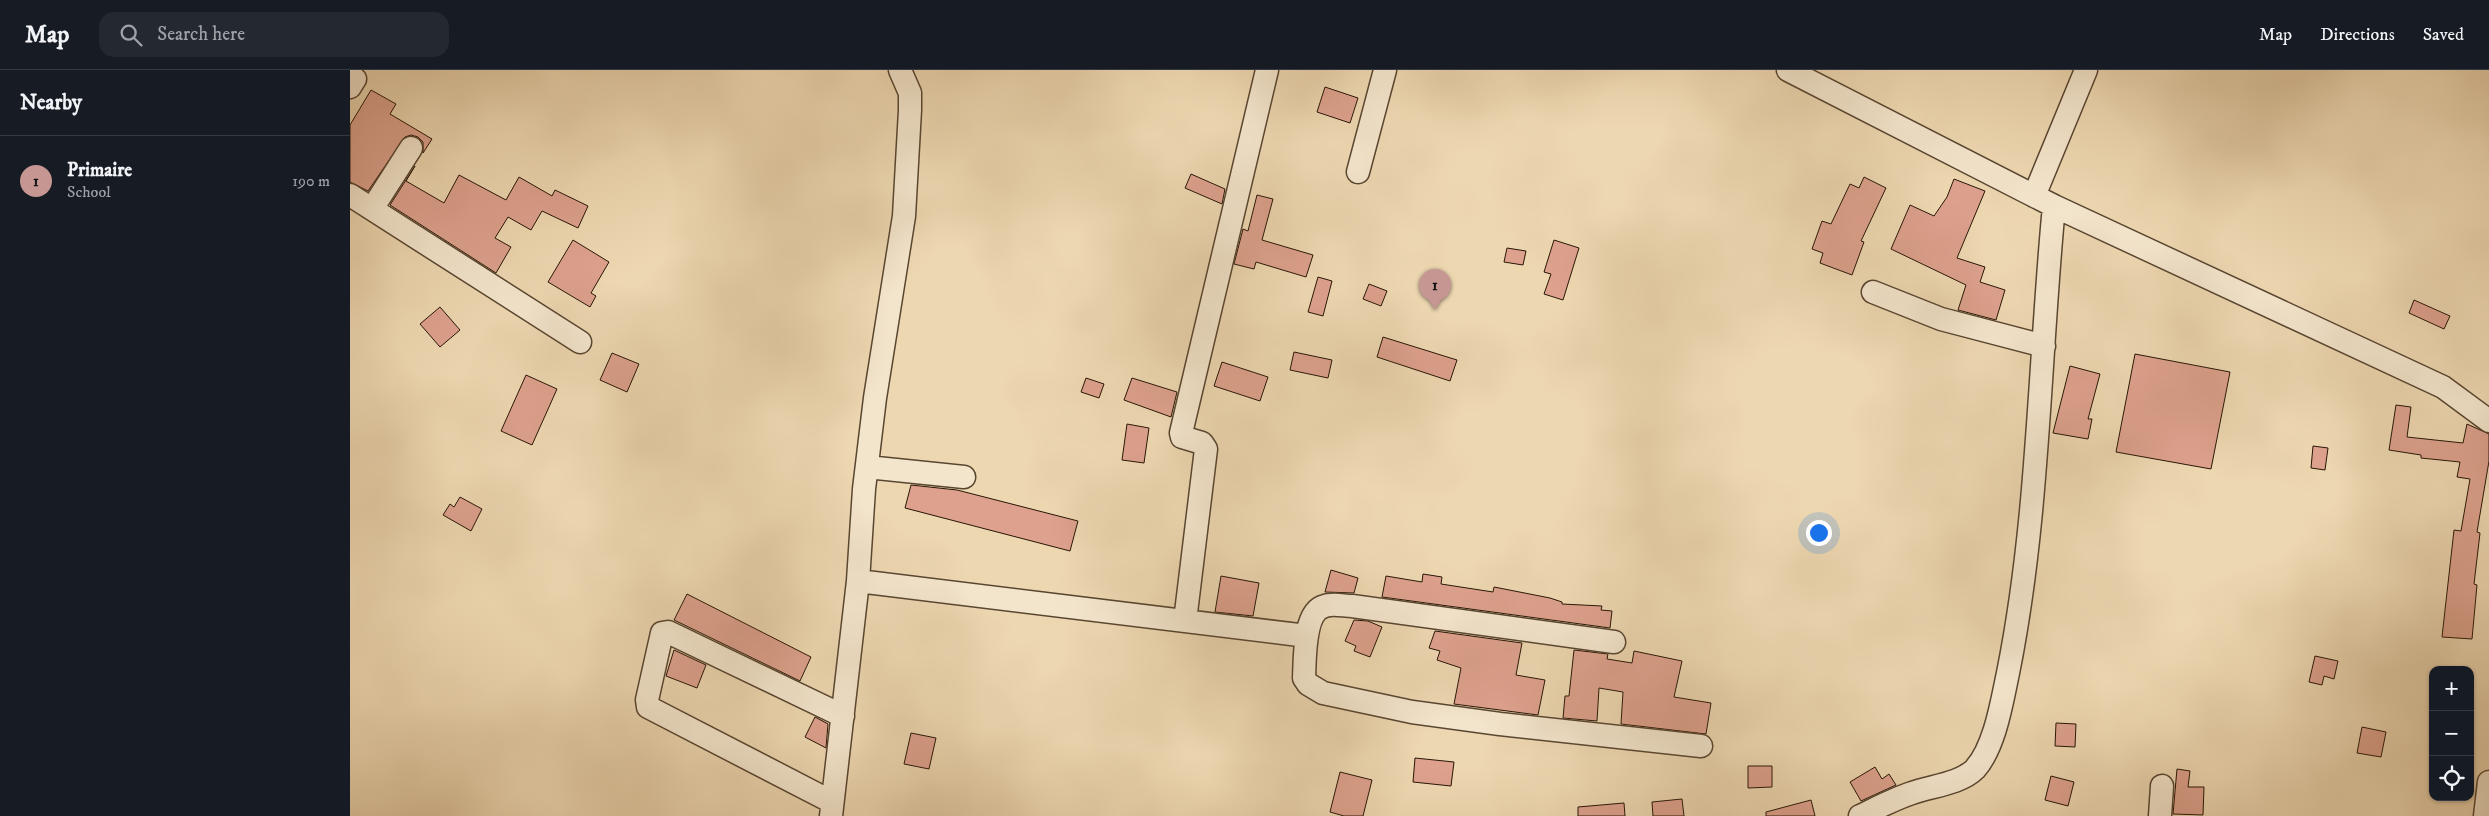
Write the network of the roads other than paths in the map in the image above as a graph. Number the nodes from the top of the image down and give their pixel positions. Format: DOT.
graph roads {
  1 [pos="900,70"];
  2 [pos="1267,70"];
  3 [pos="1386,70"];
  4 [pos="1788,70"];
  5 [pos="2086,70"];
  6 [pos="411,148"];
  7 [pos="1358,172"];
  8 [pos="350,195"];
  9 [pos="2044,201"];
  10 [pos="372,209"];
  11 [pos="1873,292"];
  12 [pos="580,342"];
  13 [pos="2044,346"];
  14 [pos="2489,421"];
  15 [pos="867,466"];
  16 [pos="964,477"];
  17 [pos="858,581"];
  18 [pos="1185,621"];
  19 [pos="1307,636"];
  20 [pos="1614,642"];
  21 [pos="843,716"];
  22 [pos="1701,746"];
  23 [pos="2489,782"];
  24 [pos="2162,786"];
  25 [pos="832,809"];
  26 [pos="1860,816"];
  27 [pos="2160,816"];
  28 [pos="2485,816"];
  1 -- 15 [label="street"];
  2 -- 18 [label="street"];
  3 -- 7 [label="street"];
  4 -- 9 [label="street"];
  5 -- 9 [label="street"];
  6 -- 10 [label="street"];
  8 -- 10 [label="street"];
  9 -- 13 [label="street"];
  9 -- 14 [label="street"];
  10 -- 12 [label="street"];
  11 -- 13 [label="street"];
  13 -- 26 [label="street"];
  15 -- 16 [label="street"];
  15 -- 17 [label="street"];
  17 -- 18 [label="street"];
  17 -- 21 [label="street"];
  18 -- 19 [label="street"];
  19 -- 20 [label="street"];
  19 -- 22 [label="street"];
  21 -- 25 [label="street"];
  21 -- 25 [label="street"];
  23 -- 28 [label="street"];
  24 -- 27 [label="street"];
}
